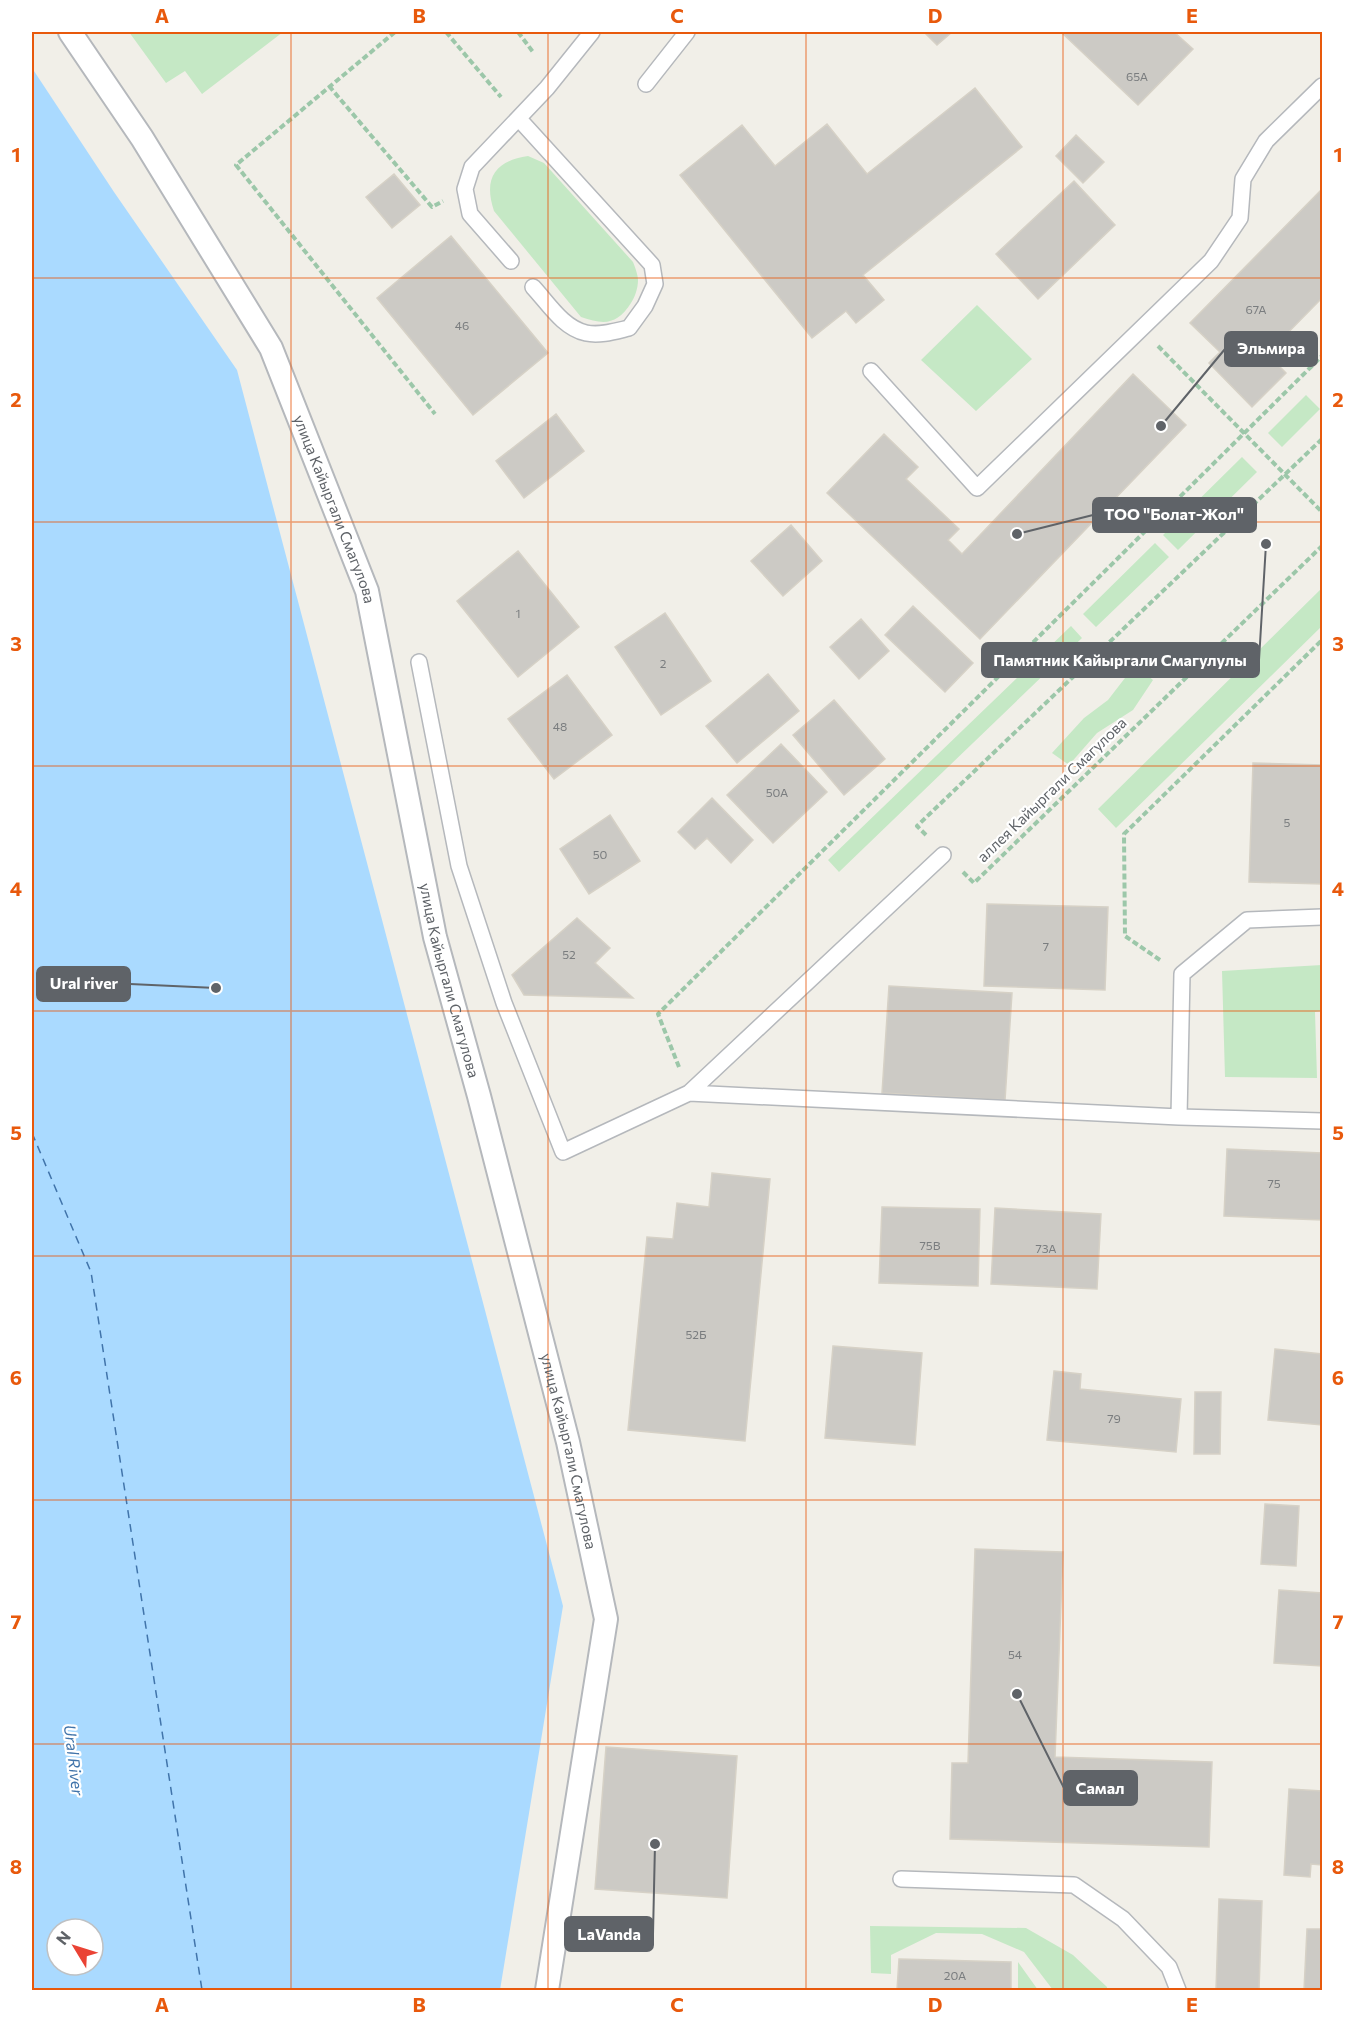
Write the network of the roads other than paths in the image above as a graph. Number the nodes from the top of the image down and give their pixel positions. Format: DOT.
graph roads {
  1 [pos="70,32"];
  2 [pos="592,32"];
  3 [pos="687,32"];
  4 [pos="646,84"];
  5 [pos="1323,86"];
  6 [pos="519,118"];
  7 [pos="511,261"];
  8 [pos="533,287"];
  9 [pos="871,371"];
  10 [pos="419,662"];
  11 [pos="943,855"];
  12 [pos="1323,917"];
  13 [pos="689,1093"];
  14 [pos="1179,1117"];
  15 [pos="1323,1121"];
  16 [pos="901,1879"];
  17 [pos="547,1990"];
  18 [pos="1178,1990"];
  1 -- 17 [label="street, улица Кайыргали Смагулова"];
  2 -- 6 [label="lane"];
  3 -- 4 [label="lane"];
  5 -- 9 [label="lane"];
  6 -- 7 [label="lane"];
  6 -- 8 [label="lane"];
  10 -- 13 [label="lane"];
  11 -- 13 [label="lane"];
  12 -- 14 [label="lane"];
  13 -- 14 [label="lane"];
  14 -- 15 [label="lane"];
  16 -- 18 [label="lane"];
}
